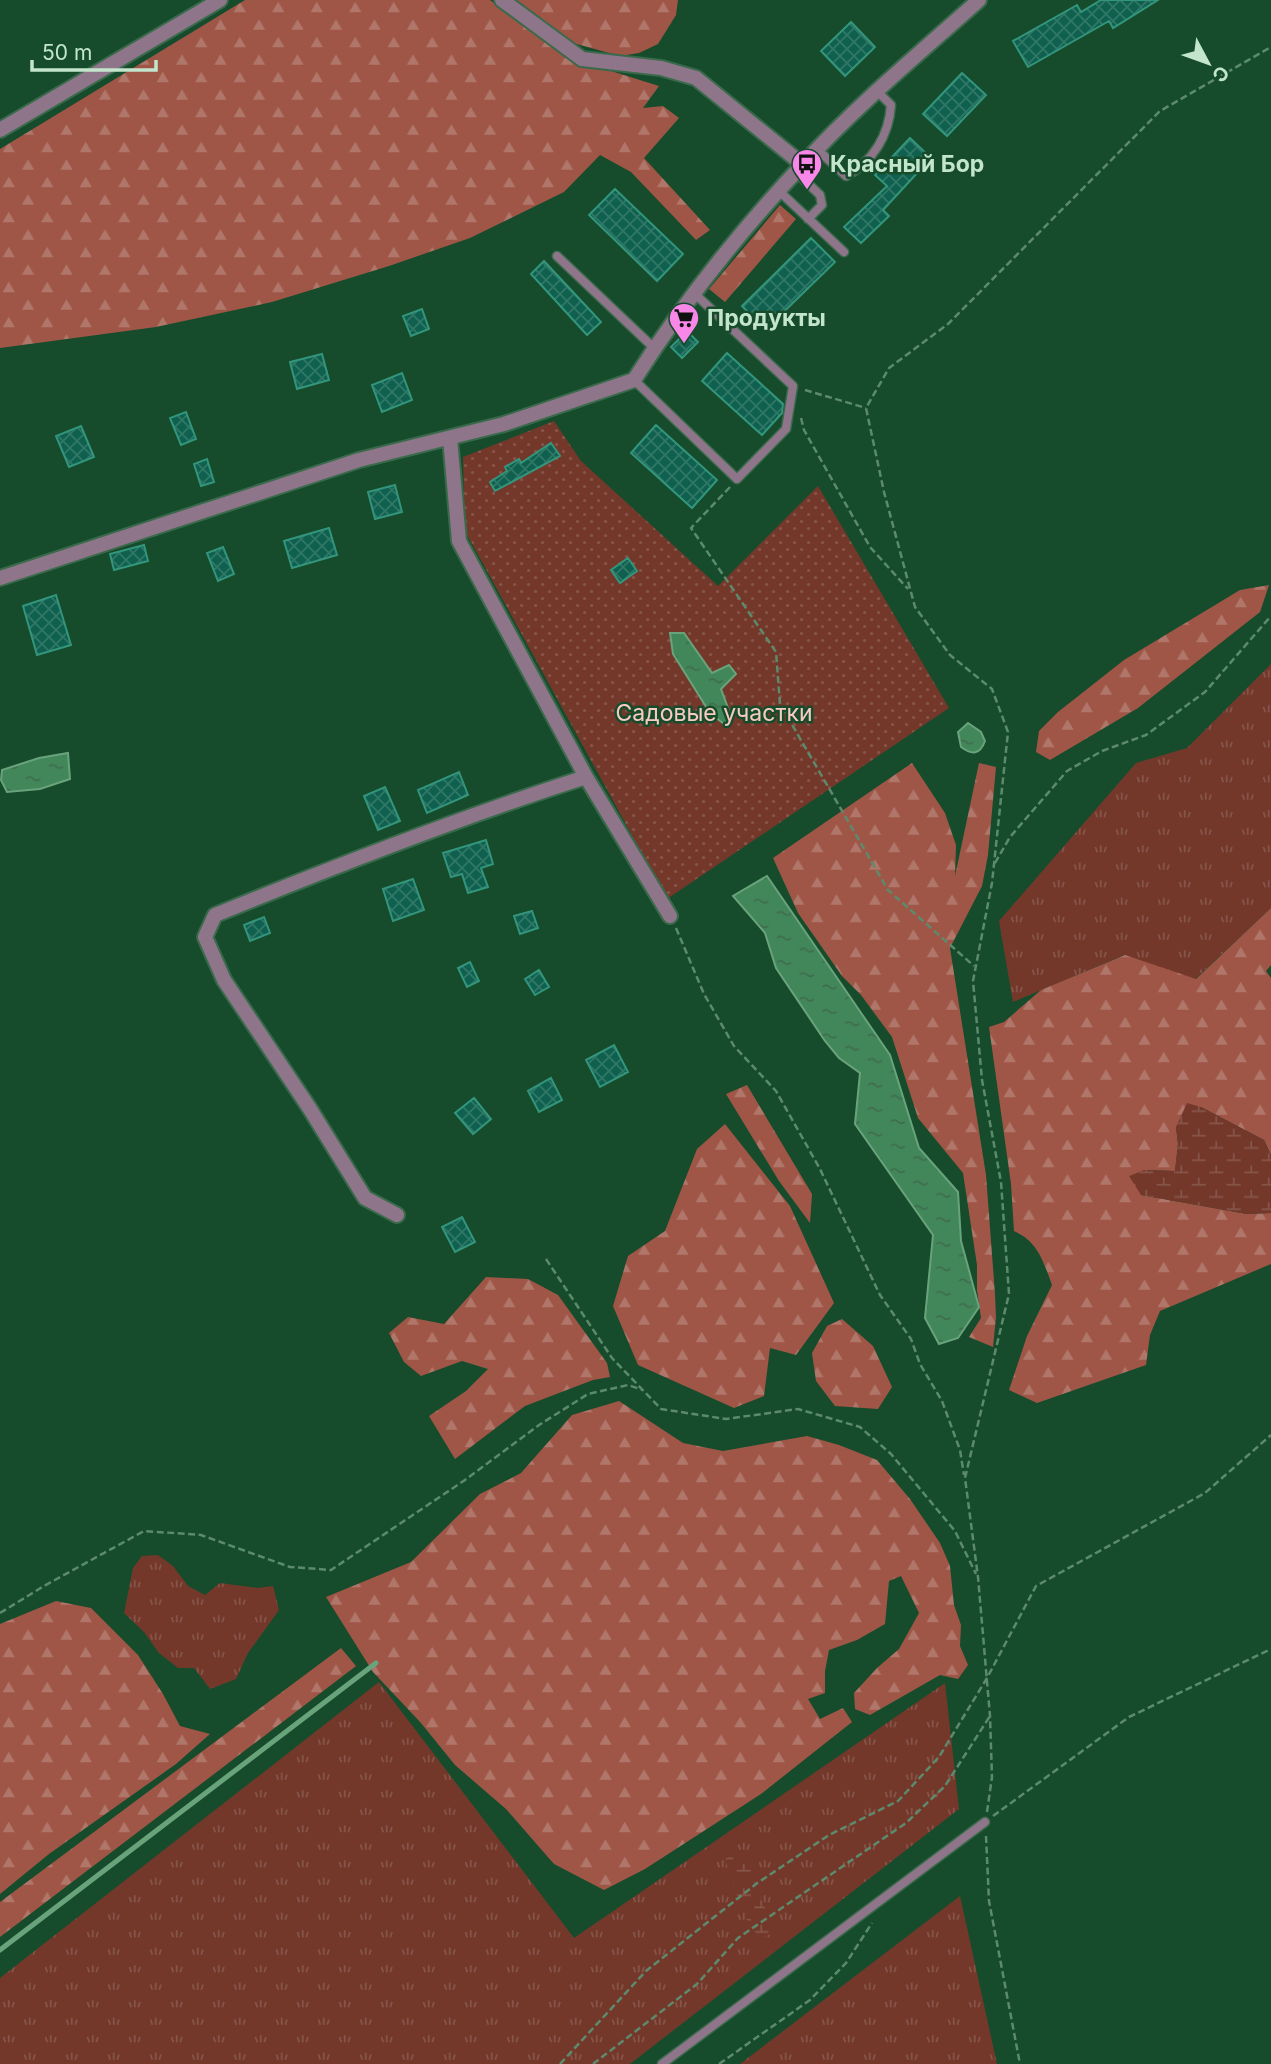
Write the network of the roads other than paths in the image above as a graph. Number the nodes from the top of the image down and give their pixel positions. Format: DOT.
graph roads {
  1 [pos="220,0"];
  2 [pos="502,0"];
  3 [pos="979,0"];
  4 [pos="877,91"];
  5 [pos="0,130"];
  6 [pos="817,149"];
  7 [pos="799,168"];
  8 [pos="779,191"];
  9 [pos="808,219"];
  10 [pos="844,252"];
  11 [pos="557,256"];
  12 [pos="695,293"];
  13 [pos="654,348"];
  14 [pos="634,380"];
  15 [pos="450,438"];
  16 [pos="0,578"];
  17 [pos="586,777"];
  18 [pos="670,916"];
  19 [pos="397,1215"];
  20 [pos="985,1822"];
  21 [pos="662,2064"];
  1 -- 5 [label="street"];
  2 -- 7 [label="street"];
  3 -- 4 [label="street"];
  4 -- 6 [label="street"];
  4 -- 6 [label="lane"];
  6 -- 7 [label="street"];
  7 -- 8 [label="street"];
  7 -- 9 [label="lane"];
  8 -- 9 [label="lane"];
  8 -- 12 [label="street"];
  9 -- 10 [label="lane"];
  11 -- 13 [label="lane"];
  12 -- 13 [label="street"];
  12 -- 14 [label="lane"];
  13 -- 14 [label="street"];
  14 -- 15 [label="street"];
  15 -- 16 [label="street"];
  15 -- 17 [label="street"];
  17 -- 18 [label="street"];
  17 -- 19 [label="street"];
  20 -- 21 [label="lane"];
}
